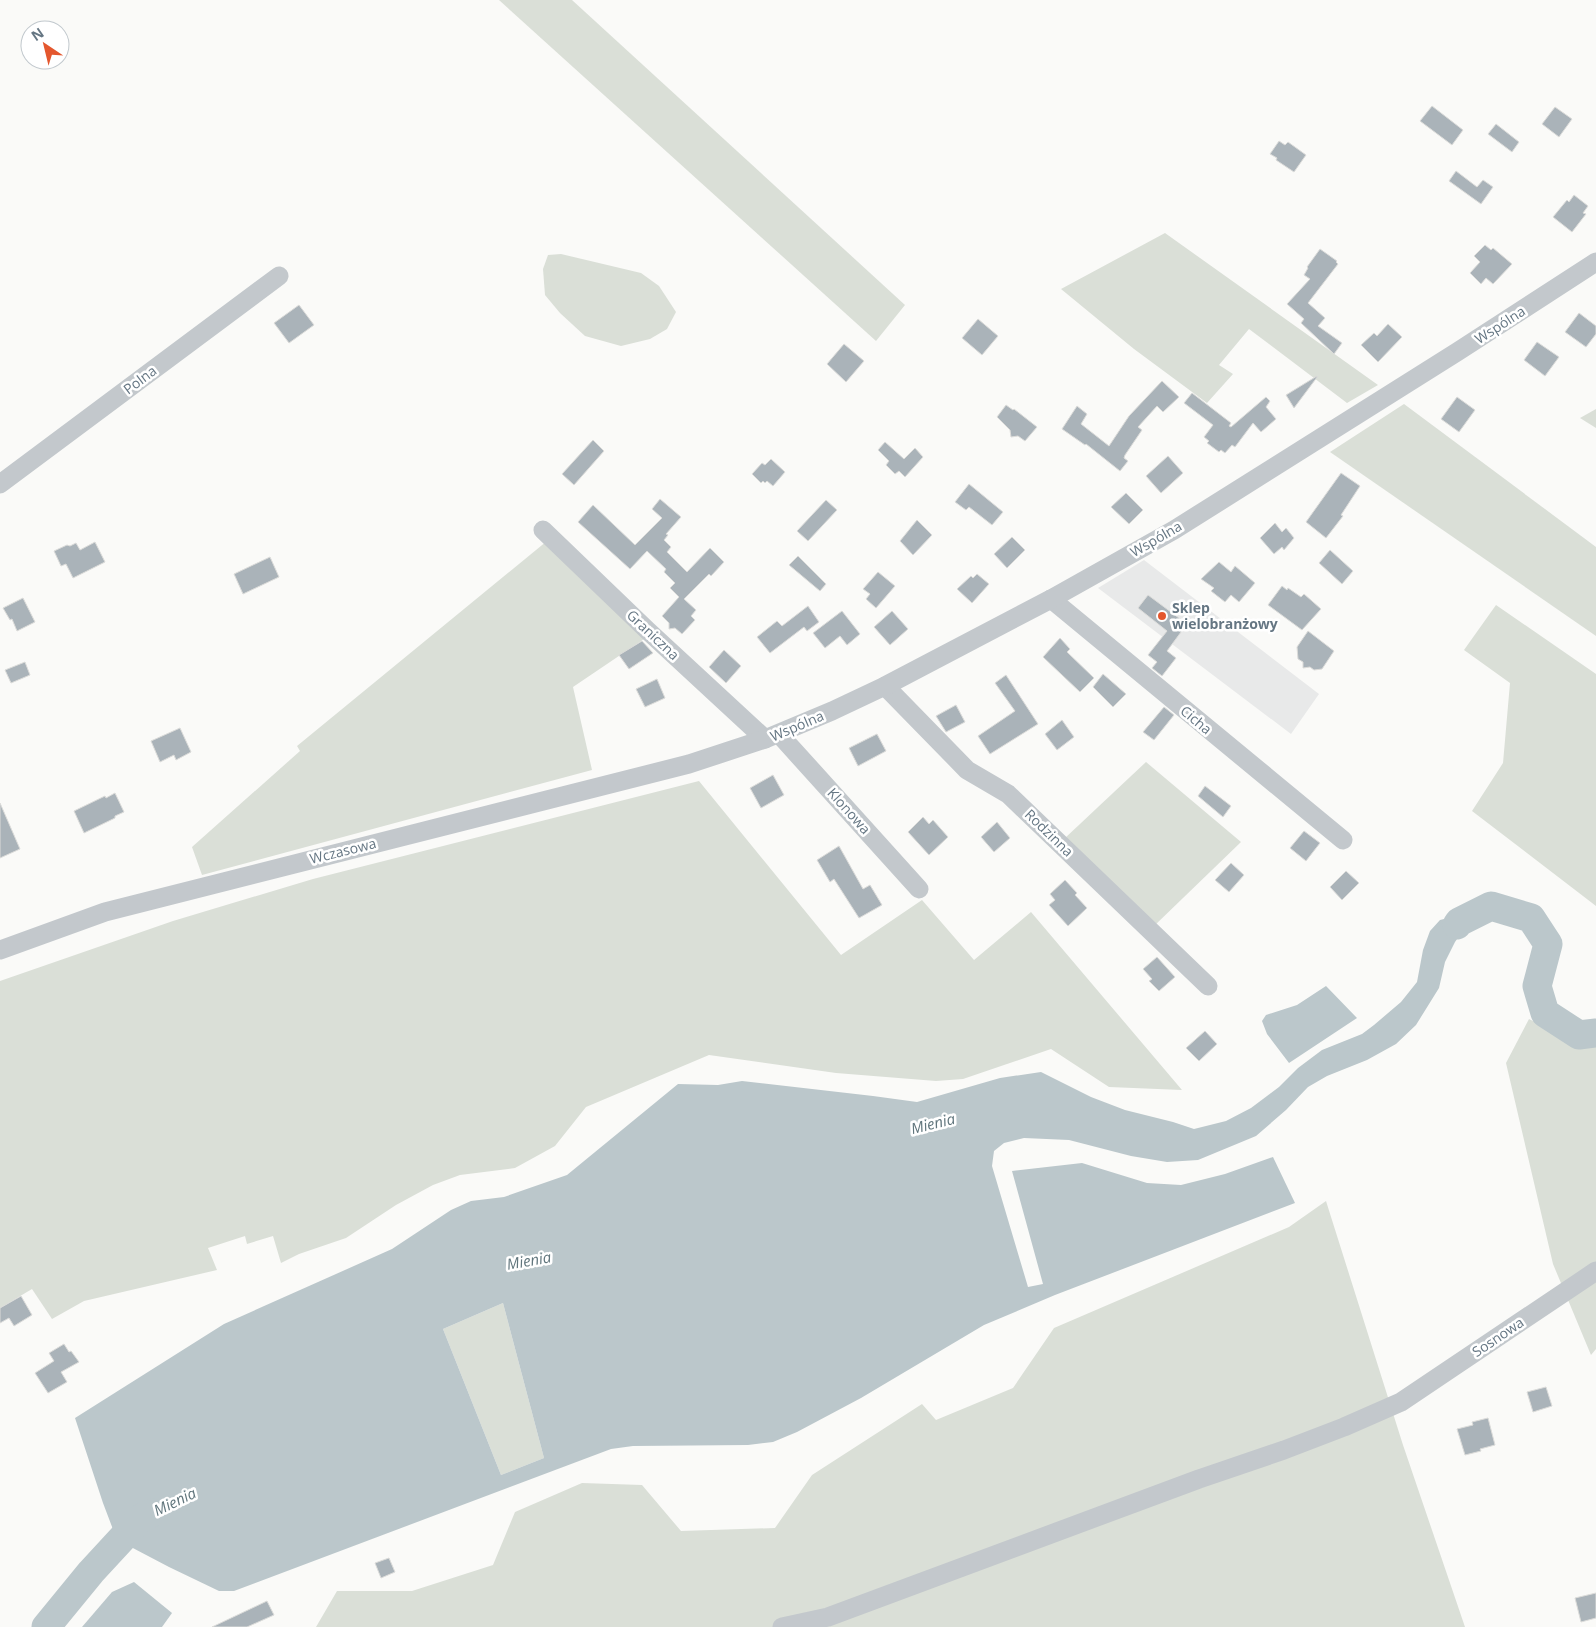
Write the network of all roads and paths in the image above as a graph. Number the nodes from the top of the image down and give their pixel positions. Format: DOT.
graph roads {
  1 [pos="1596,262"];
  2 [pos="280,276"];
  3 [pos="0,484"];
  4 [pos="543,530"];
  5 [pos="1051,600"];
  6 [pos="885,686"];
  7 [pos="772,737"];
  8 [pos="689,764"];
  9 [pos="1342,840"];
  10 [pos="919,889"];
  11 [pos="0,950"];
  12 [pos="1208,986"];
  13 [pos="1596,1271"];
  14 [pos="782,1627"];
  1 -- 5 [label="street, Wspólna"];
  2 -- 3 [label="street, Polna"];
  4 -- 7 [label="street, Graniczna"];
  5 -- 6 [label="street, Wspólna"];
  5 -- 9 [label="street, Cicha"];
  6 -- 7 [label="street, Wspólna"];
  6 -- 12 [label="street, Rodzinna"];
  7 -- 8 [label="street, Wspólna"];
  7 -- 10 [label="street, Klonowa"];
  8 -- 11 [label="street, Wczasowa"];
  13 -- 14 [label="street, Sosnowa"];
}
